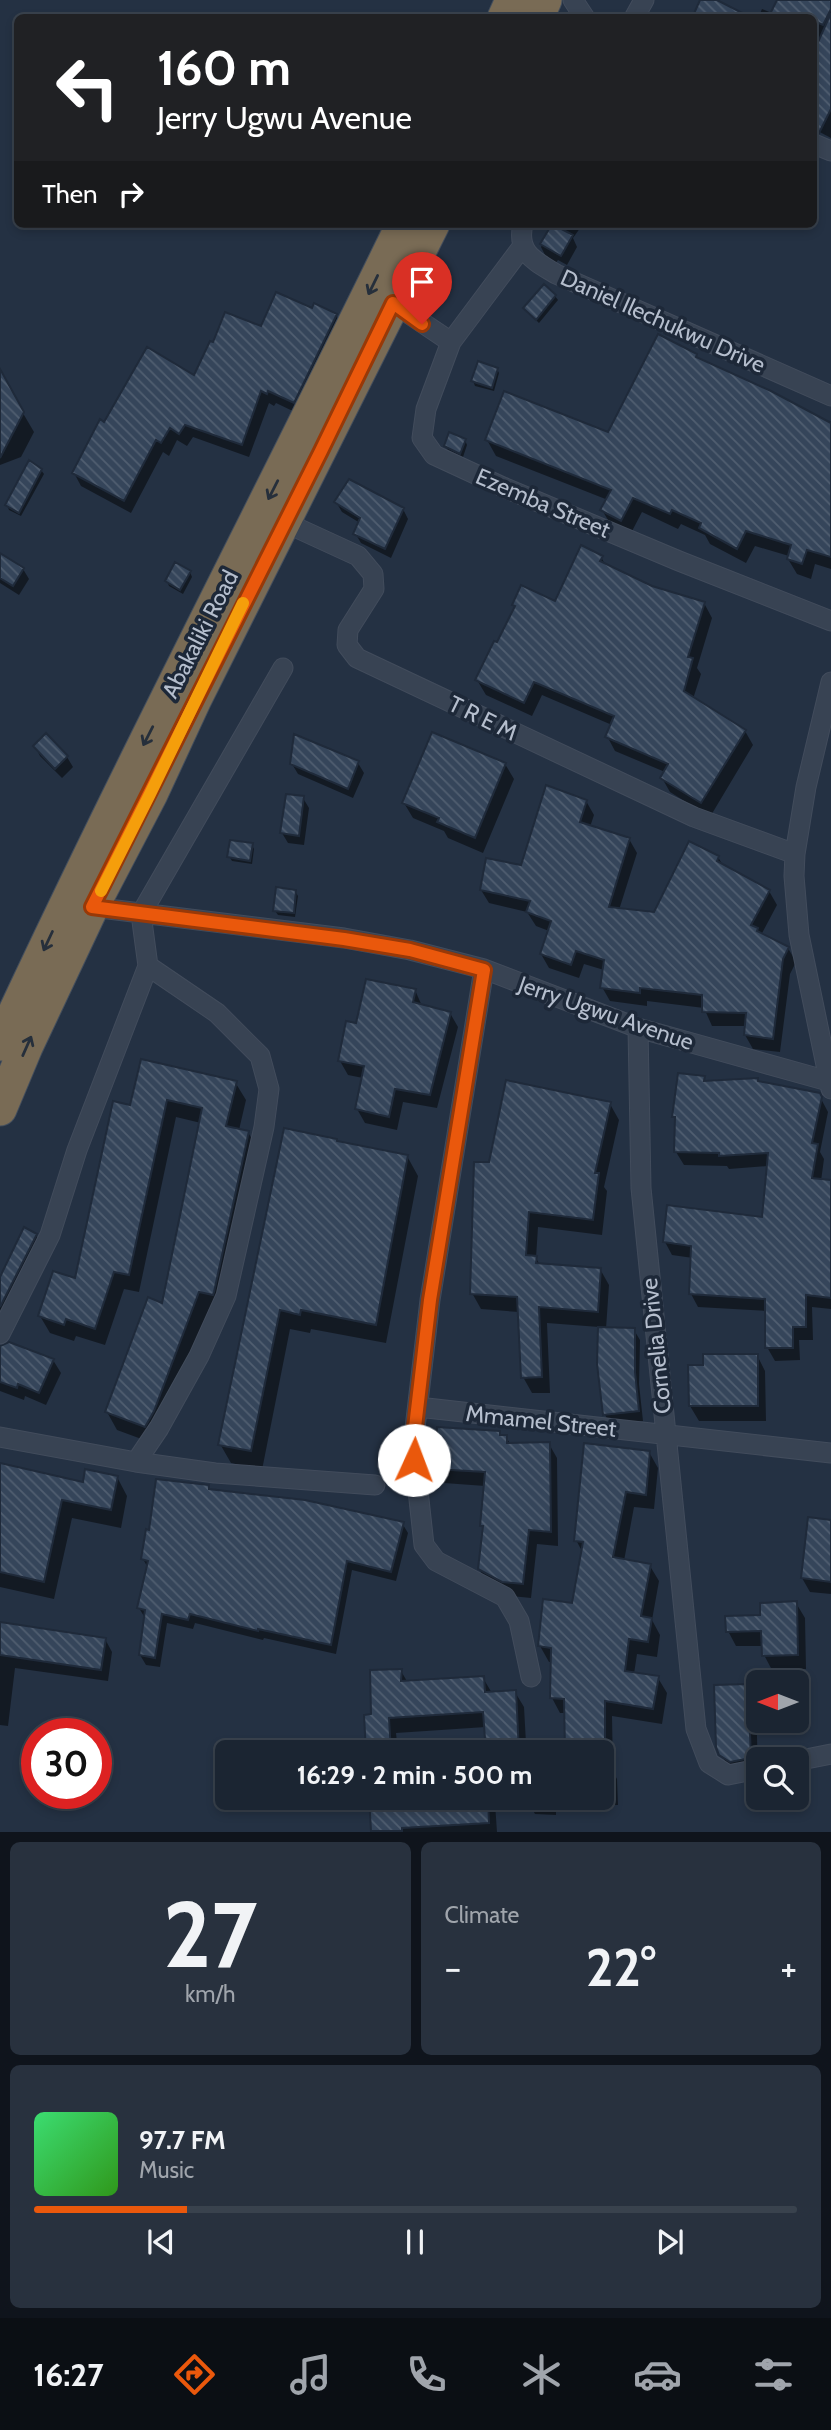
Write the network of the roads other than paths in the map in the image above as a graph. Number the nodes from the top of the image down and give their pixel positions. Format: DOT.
graph roads {
  1 [pos="401,228"];
  2 [pos="431,228"];
  3 [pos="523,228"];
  4 [pos="522,247"];
  5 [pos="393,303"];
  6 [pos="452,342"];
  7 [pos="831,396"];
  8 [pos="284,522"];
  9 [pos="831,621"];
  10 [pos="283,668"];
  11 [pos="831,682"];
  12 [pos="795,854"];
  13 [pos="92,907"];
  14 [pos="141,914"];
  15 [pos="148,966"];
  16 [pos="484,970"];
  17 [pos="638,1028"];
  18 [pos="0,1044"];
  19 [pos="829,1085"];
  20 [pos="0,1109"];
  21 [pos="0,1334"];
  22 [pos="418,1407"];
  23 [pos="665,1435"];
  24 [pos="0,1437"];
  25 [pos="831,1453"];
  26 [pos="136,1462"];
  27 [pos="375,1485"];
  28 [pos="531,1677"];
  29 [pos="831,1754"];
  30 [pos="809,1758"];
  31 [pos="746,1771"];
  1 -- 18 [label="highway, Abakaliki Road, one-way"];
  2 -- 5 [label="highway, Abakaliki Road"];
  3 -- 4 [label="street"];
  4 -- 6 [label="street, Ezemba Street"];
  4 -- 7 [label="street, Daniel Ilechukwu Drive"];
  5 -- 6 [label="street"];
  5 -- 8 [label="highway, Abakaliki Road"];
  6 -- 9 [label="street, Ezemba Street"];
  8 -- 12 [label="street, T R E M"];
  8 -- 13 [label="highway, Abakaliki Road"];
  10 -- 14 [label="street"];
  11 -- 12 [label="street"];
  12 -- 19 [label="street"];
  13 -- 14 [label="street, Jerry Ugwu Avenue"];
  20 -- 13 [label="highway, Abakaliki Road, one-way"];
  14 -- 15 [label="street"];
  14 -- 16 [label="street, Jerry Ugwu Avenue"];
  15 -- 21 [label="street"];
  15 -- 26 [label="street"];
  16 -- 17 [label="street, Jerry Ugwu Avenue"];
  16 -- 22 [label="street"];
  17 -- 19 [label="street, Jerry Ugwu Avenue"];
  17 -- 23 [label="street, Cornelia Drive"];
  22 -- 23 [label="street, Mmamel Street"];
  22 -- 28 [label="street"];
  23 -- 25 [label="street, Mmamel Street"];
  23 -- 31 [label="street, Cornelia Drive"];
  24 -- 26 [label="street"];
  26 -- 27 [label="street"];
  29 -- 30 [label="street"];
}
